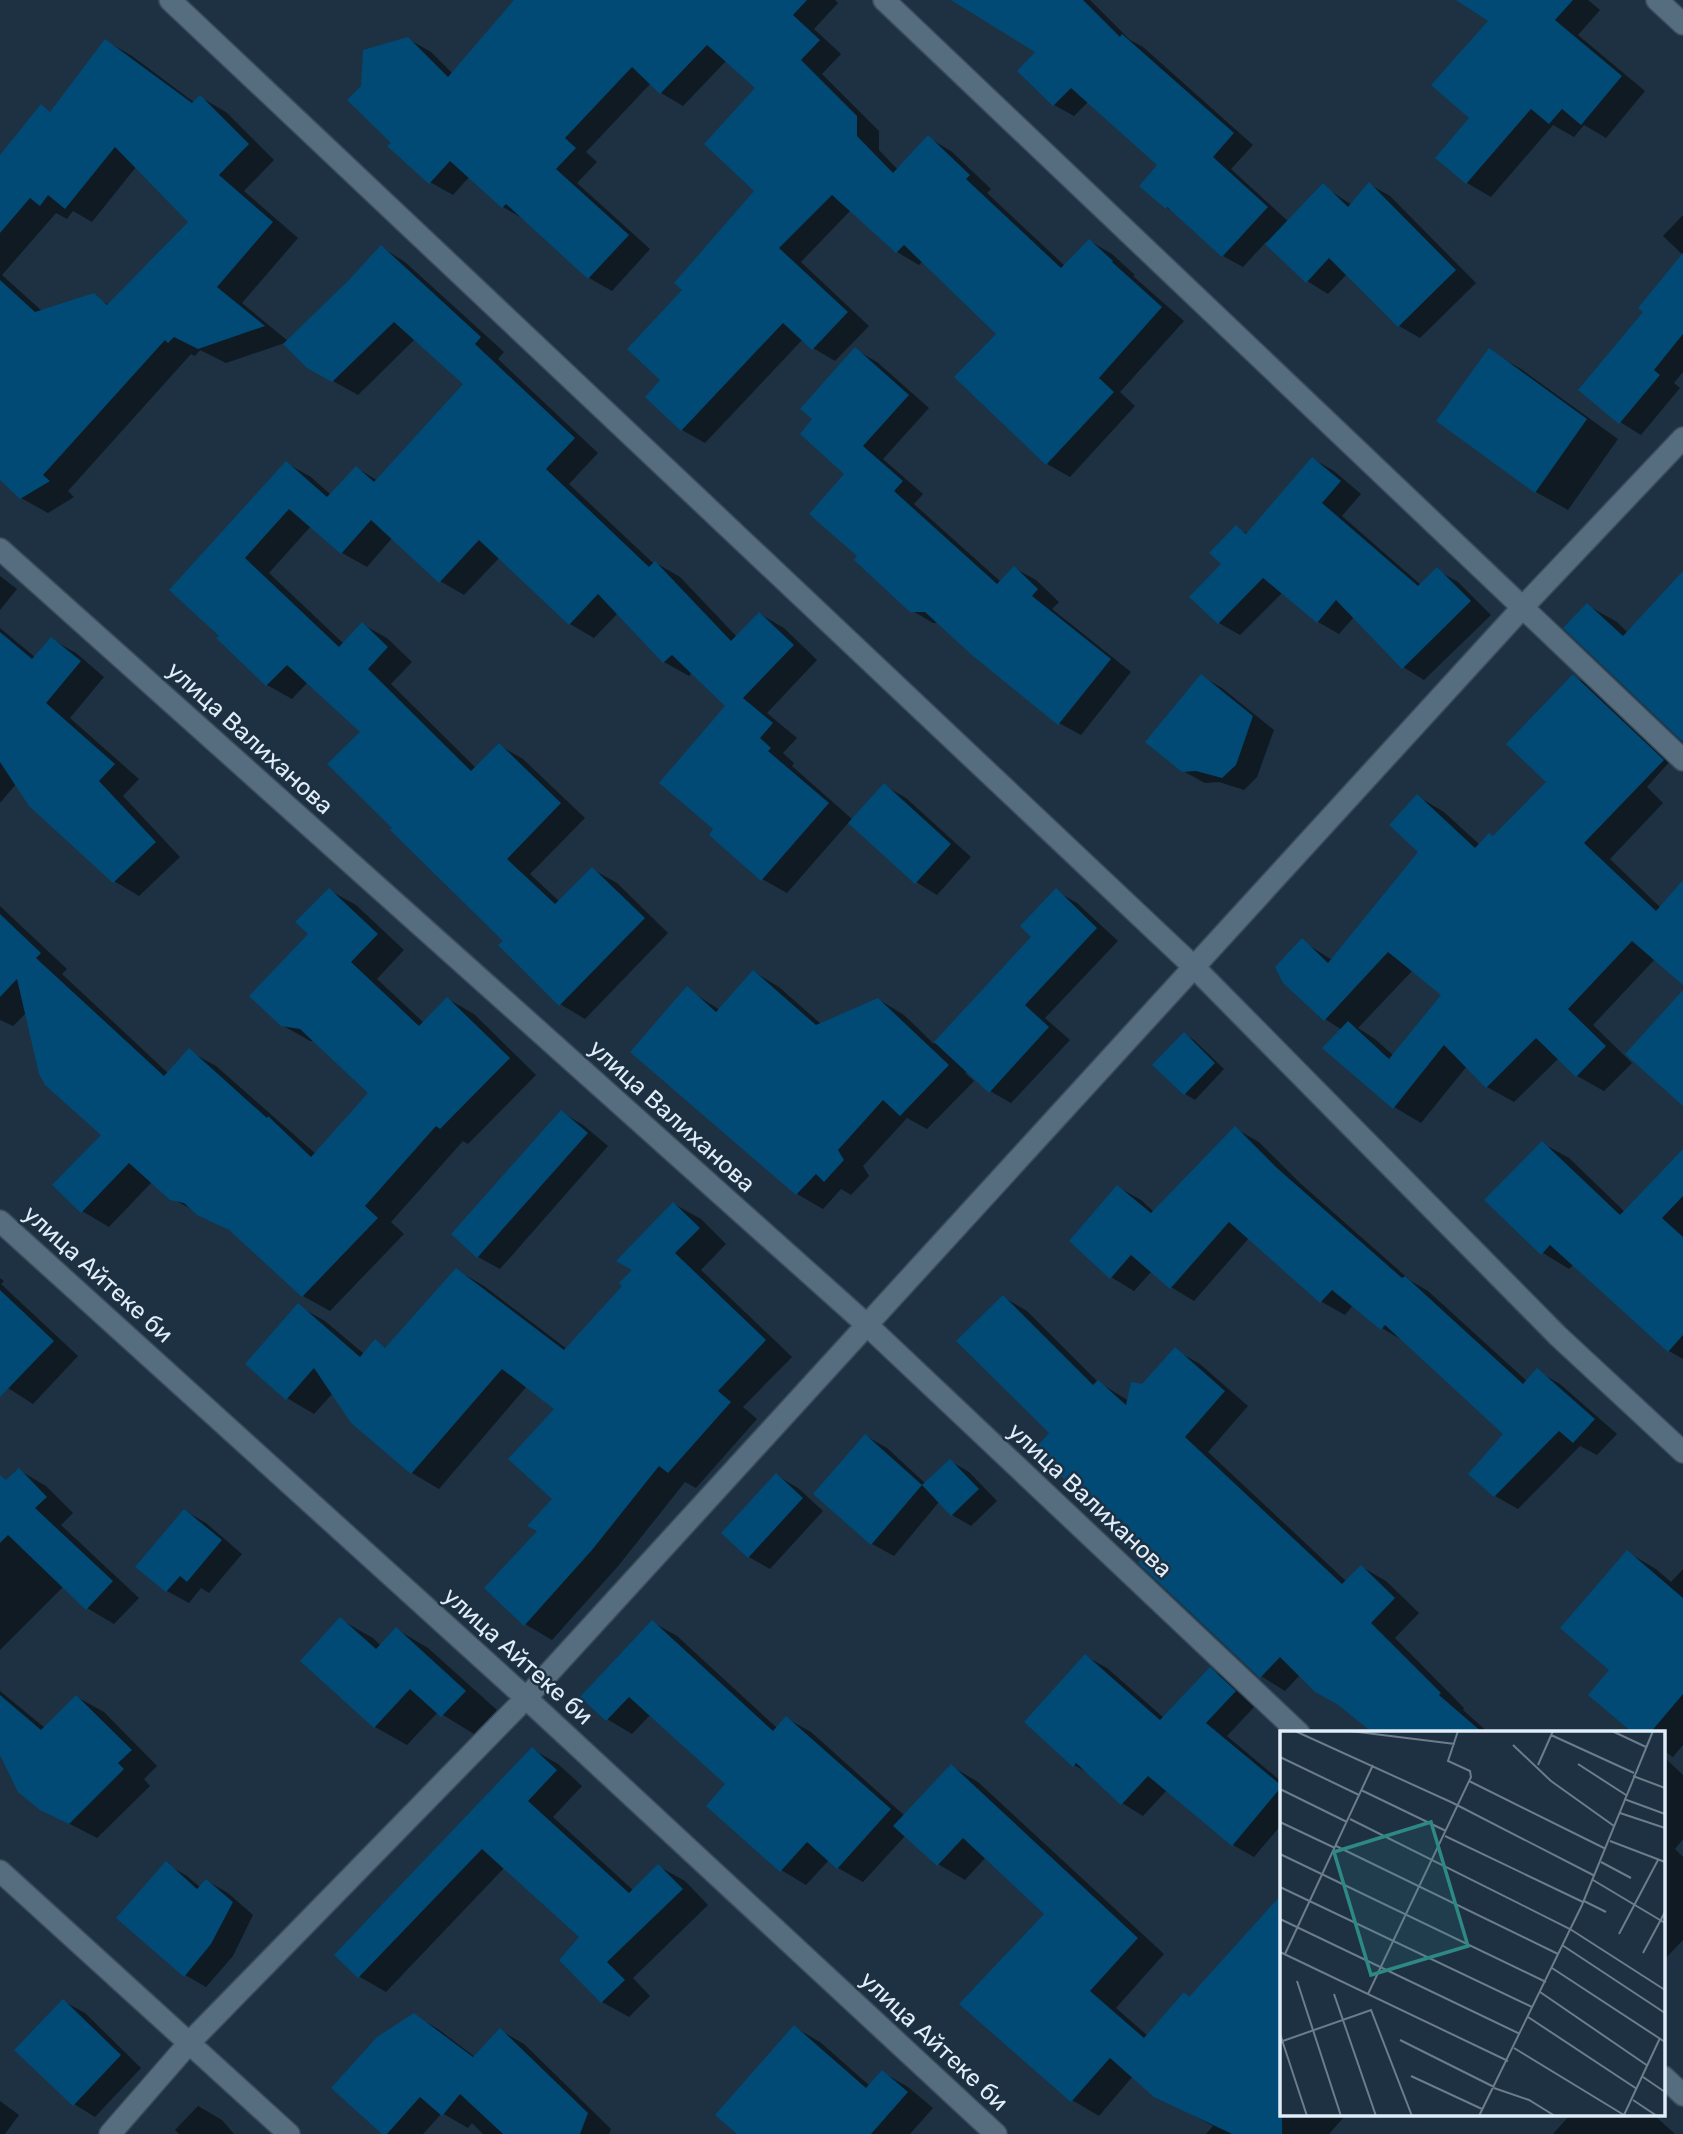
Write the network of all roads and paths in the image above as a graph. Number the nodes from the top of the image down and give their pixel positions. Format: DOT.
graph roads {
  1 [pos="170,0"];
  2 [pos="884,0"];
  3 [pos="1657,0"];
  4 [pos="1683,24"];
  5 [pos="1683,439"];
  6 [pos="0,549"];
  7 [pos="1522,608"];
  8 [pos="1683,760"];
  9 [pos="1194,967"];
  10 [pos="0,1221"];
  11 [pos="867,1325"];
  12 [pos="1683,1452"];
  13 [pos="526,1698"];
  14 [pos="1297,1731"];
  15 [pos="0,1871"];
  16 [pos="190,2042"];
  17 [pos="1666,2079"];
  18 [pos="1683,2095"];
  19 [pos="110,2134"];
  20 [pos="289,2134"];
  21 [pos="996,2134"];
  1 -- 9 [label="street"];
  2 -- 7 [label="street"];
  3 -- 4 [label="street"];
  5 -- 7 [label="street"];
  6 -- 11 [label="street, улица Валиханова"];
  7 -- 8 [label="street"];
  7 -- 9 [label="street"];
  9 -- 11 [label="street"];
  9 -- 12 [label="street"];
  10 -- 13 [label="street, улица Айтеке би"];
  11 -- 13 [label="street"];
  11 -- 14 [label="street, улица Валиханова"];
  13 -- 16 [label="street"];
  13 -- 21 [label="street, улица Айтеке би"];
  15 -- 16 [label="street"];
  16 -- 19 [label="street"];
  16 -- 20 [label="street"];
  17 -- 18 [label="street"];
}
